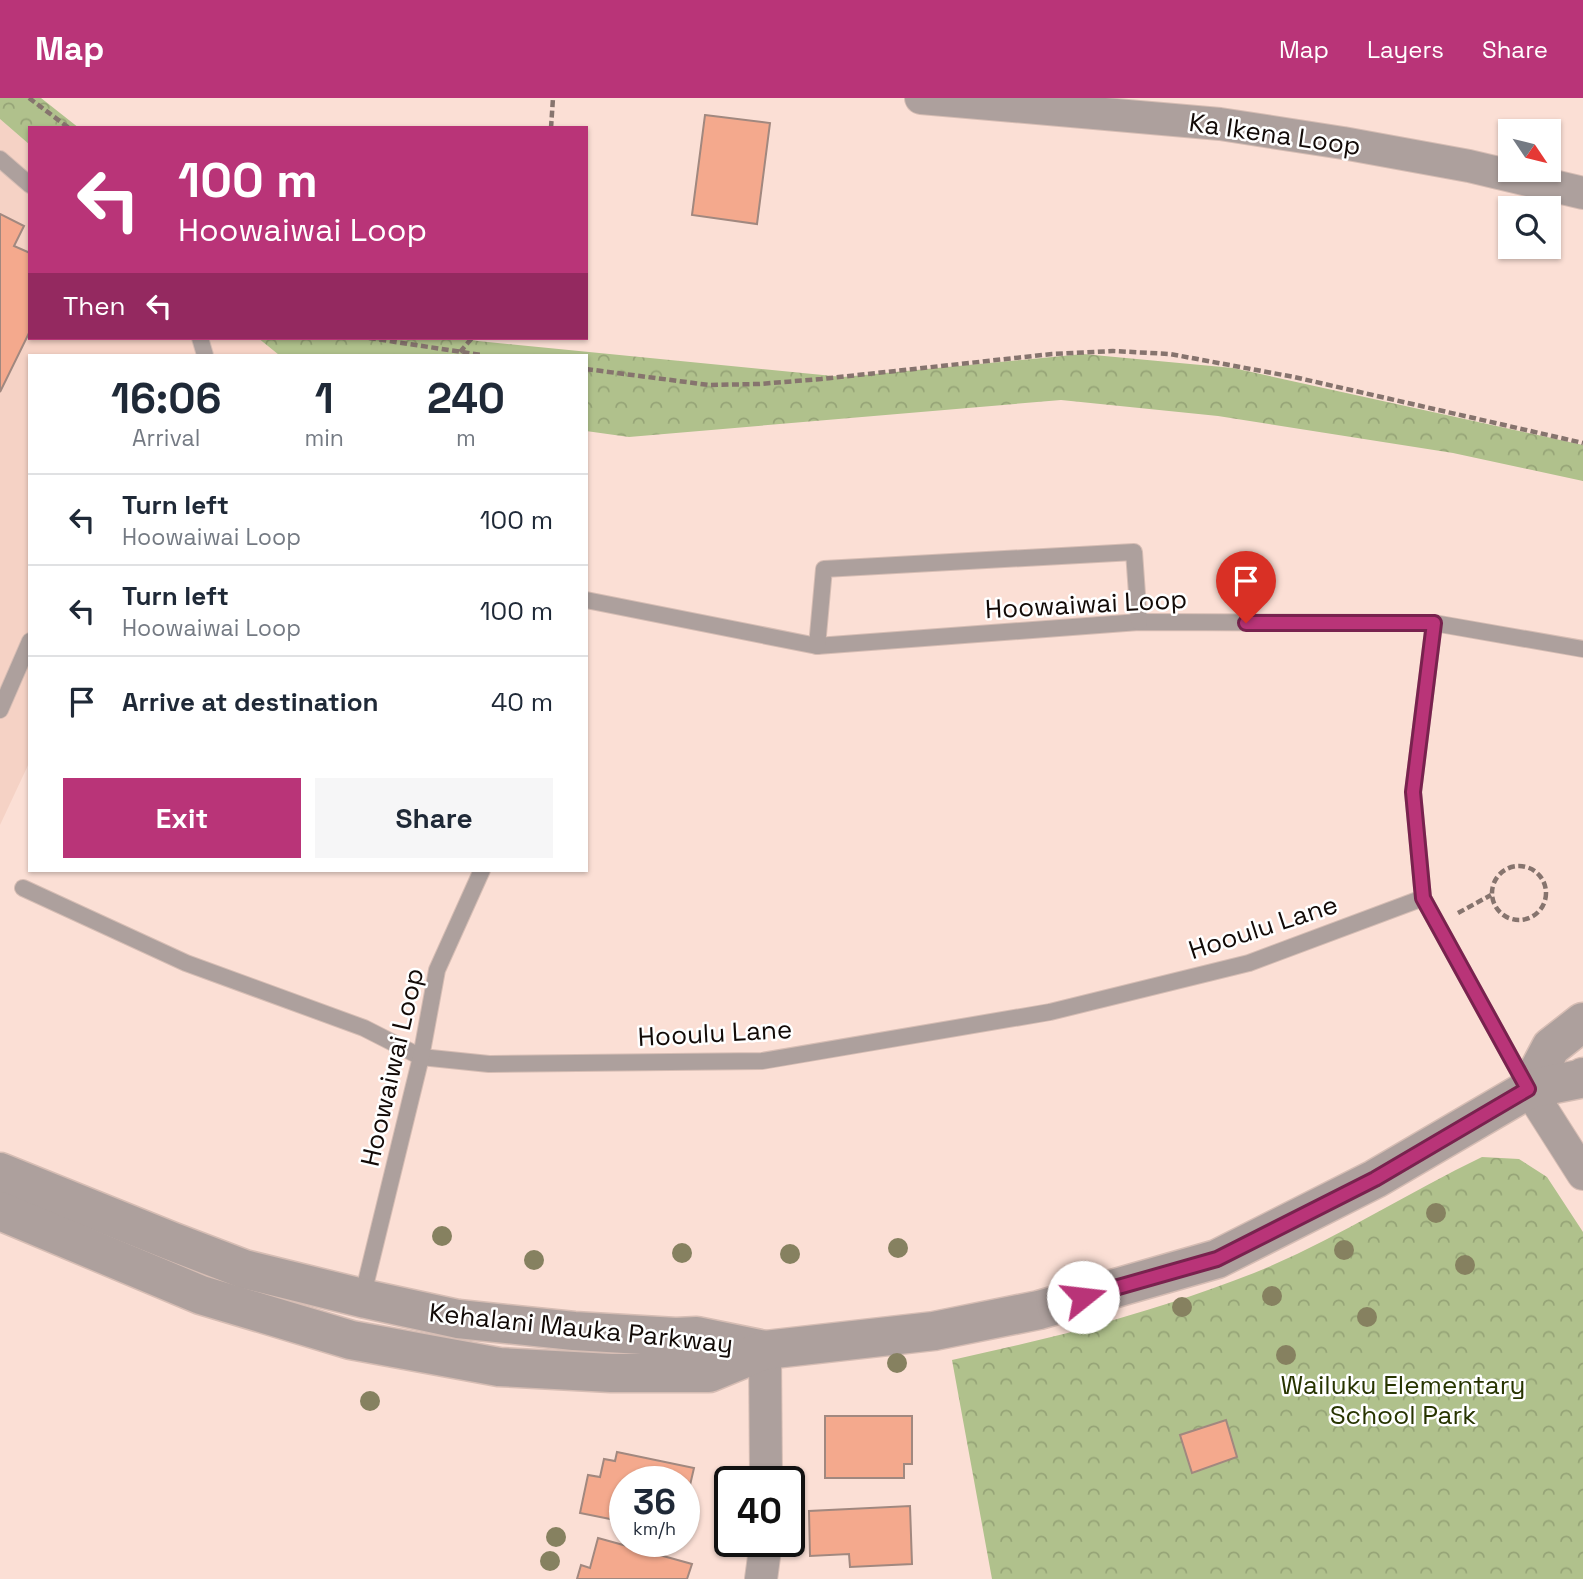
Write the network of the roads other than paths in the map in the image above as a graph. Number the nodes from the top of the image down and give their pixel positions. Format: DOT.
graph roads {
  1 [pos="921,98"];
  2 [pos="0,159"];
  3 [pos="28,182"];
  4 [pos="1583,194"];
  5 [pos="588,600"];
  6 [pos="1139,622"];
  7 [pos="1434,623"];
  8 [pos="28,646"];
  9 [pos="817,646"];
  10 [pos="1583,649"];
  11 [pos="0,710"];
  12 [pos="481,872"];
  13 [pos="23,888"];
  14 [pos="1423,898"];
  15 [pos="1583,1022"];
  16 [pos="421,1057"];
  17 [pos="1583,1077"];
  18 [pos="1528,1089"];
  19 [pos="0,1172"];
  20 [pos="1583,1174"];
  21 [pos="0,1211"];
  22 [pos="366,1282"];
  23 [pos="765,1350"];
  24 [pos="766,1466"];
  25 [pos="764,1557"];
  26 [pos="761,1579"];
  1 -- 4 [label="street, Ka Ikena Loop"];
  2 -- 3 [label="lane"];
  5 -- 9 [label="lane, Hoowaiwai Loop"];
  6 -- 7 [label="lane, Hoowaiwai Loop"];
  6 -- 9 [label="lane, Hoowaiwai Loop"];
  6 -- 9 [label="lane"];
  7 -- 10 [label="lane, Hoowaiwai Loop"];
  7 -- 14 [label="lane"];
  8 -- 11 [label="lane"];
  12 -- 16 [label="lane, Hoowaiwai Loop"];
  13 -- 16 [label="lane, Hooulu Lane"];
  14 -- 16 [label="lane, Hooulu Lane"];
  14 -- 18 [label="lane"];
  15 -- 18 [label="street"];
  16 -- 22 [label="lane, Hoowaiwai Loop"];
  17 -- 18 [label="street, Kehalani Mauka Parkway"];
  18 -- 20 [label="street"];
  18 -- 23 [label="street, Kehalani Mauka Parkway"];
  19 -- 23 [label="street, Kehalani Mauka Parkway"];
  21 -- 23 [label="street, Kehalani Mauka Parkway"];
  23 -- 24 [label="street"];
  25 -- 26 [label="street"];
}
